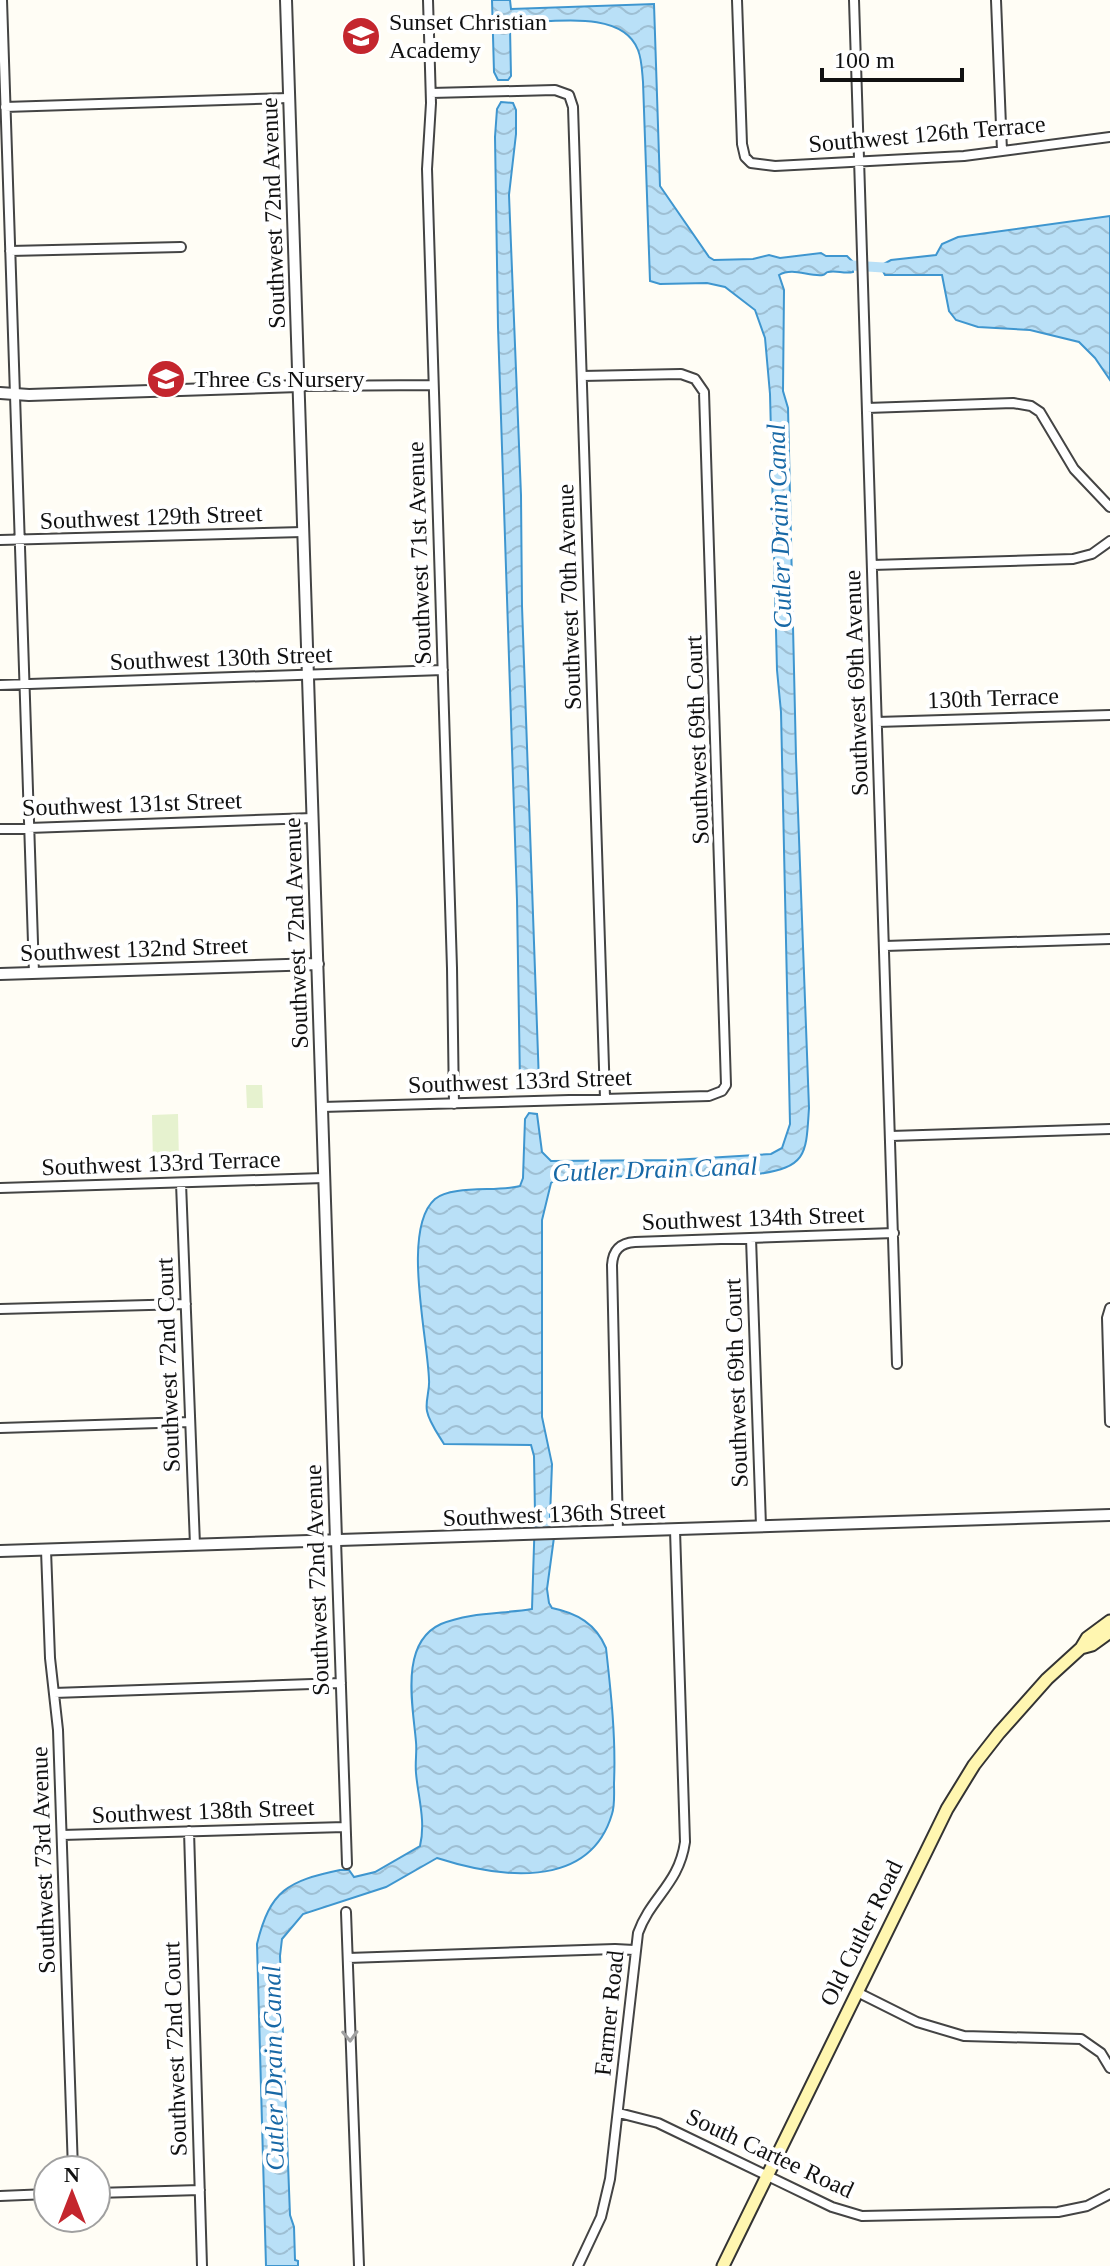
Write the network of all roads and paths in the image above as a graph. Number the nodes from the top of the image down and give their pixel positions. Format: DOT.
graph roads {
  1 [pos="2,0"];
  2 [pos="286,0"];
  3 [pos="428,0"];
  4 [pos="737,0"];
  5 [pos="854,0"];
  6 [pos="996,0"];
  7 [pos="431,93"];
  8 [pos="289,98"];
  9 [pos="5,107"];
  10 [pos="1110,137"];
  11 [pos="1002,151"];
  12 [pos="860,163"];
  13 [pos="181,247"];
  14 [pos="10,251"];
  15 [pos="582,376"];
  16 [pos="433,385"];
  17 [pos="299,386"];
  18 [pos="0,393"];
  19 [pos="15,394"];
  20 [pos="867,408"];
  21 [pos="1110,507"];
  22 [pos="303,532"];
  23 [pos="0,540"];
  24 [pos="20,541"];
  25 [pos="1110,541"];
  26 [pos="872,565"];
  27 [pos="443,670"];
  28 [pos="308,675"];
  29 [pos="0,685"];
  30 [pos="24,685"];
  31 [pos="1110,715"];
  32 [pos="877,722"];
  33 [pos="313,818"];
  34 [pos="29,828"];
  35 [pos="0,829"];
  36 [pos="1110,939"];
  37 [pos="885,946"];
  38 [pos="318,964"];
  39 [pos="34,973"];
  40 [pos="0,974"];
  41 [pos="719,1093"];
  42 [pos="605,1098"];
  43 [pos="454,1104"];
  44 [pos="322,1107"];
  45 [pos="1110,1129"];
  46 [pos="891,1136"];
  47 [pos="324,1178"];
  48 [pos="181,1183"];
  49 [pos="0,1188"];
  50 [pos="894,1233"];
  51 [pos="751,1238"];
  52 [pos="186,1304"];
  53 [pos="1110,1308"];
  54 [pos="0,1309"];
  55 [pos="897,1364"];
  56 [pos="190,1422"];
  57 [pos="1110,1422"];
  58 [pos="0,1428"];
  59 [pos="1110,1515"];
  60 [pos="761,1526"];
  61 [pos="675,1530"];
  62 [pos="618,1531"];
  63 [pos="336,1540"];
  64 [pos="195,1545"];
  65 [pos="46,1550"];
  66 [pos="0,1551"];
  67 [pos="1110,1621"];
  68 [pos="1110,1632"];
  69 [pos="1081,1648"];
  70 [pos="341,1683"];
  71 [pos="54,1693"];
  72 [pos="345,1827"];
  73 [pos="189,1831"];
  74 [pos="62,1835"];
  75 [pos="347,1864"];
  76 [pos="346,1912"];
  77 [pos="634,1950"];
  78 [pos="348,1958"];
  79 [pos="857,1992"];
  80 [pos="1110,2068"];
  81 [pos="619,2113"];
  82 [pos="72,2154"];
  83 [pos="768,2175"];
  84 [pos="200,2190"];
  85 [pos="112,2193"];
  86 [pos="1110,2194"];
  87 [pos="32,2195"];
  88 [pos="0,2196"];
  89 [pos="202,2266"];
  90 [pos="359,2266"];
  91 [pos="578,2266"];
  92 [pos="723,2266"];
  1 -- 9 [label="street"];
  2 -- 8 [label="street, Southwest 72nd Avenue"];
  3 -- 7 [label="street, Southwest 71st Avenue"];
  4 -- 12 [label="street, Southwest 126th Terrace"];
  5 -- 12 [label="street, Southwest 69th Avenue"];
  6 -- 11 [label="street"];
  7 -- 15 [label="street, Southwest 70th Avenue"];
  7 -- 16 [label="street, Southwest 71st Avenue"];
  8 -- 9 [label="street"];
  8 -- 17 [label="street, Southwest 72nd Avenue"];
  9 -- 14 [label="street"];
  10 -- 11 [label="street, Southwest 126th Terrace"];
  11 -- 12 [label="street, Southwest 126th Terrace"];
  12 -- 20 [label="street, Southwest 69th Avenue"];
  13 -- 14 [label="street"];
  14 -- 19 [label="street"];
  15 -- 41 [label="street, Southwest 69th Court"];
  15 -- 42 [label="street, Southwest 70th Avenue"];
  16 -- 17 [label="street"];
  16 -- 27 [label="street, Southwest 71st Avenue"];
  17 -- 19 [label="street"];
  17 -- 22 [label="street, Southwest 72nd Avenue"];
  18 -- 19 [label="street"];
  19 -- 24 [label="street"];
  20 -- 21 [label="street"];
  20 -- 26 [label="street, Southwest 69th Avenue"];
  22 -- 24 [label="street, Southwest 129th Street"];
  22 -- 28 [label="street, Southwest 72nd Avenue"];
  23 -- 24 [label="street, Southwest 129th Street"];
  24 -- 30 [label="street"];
  25 -- 26 [label="street"];
  26 -- 32 [label="street, Southwest 69th Avenue"];
  27 -- 28 [label="street, Southwest 130th Street"];
  27 -- 43 [label="street, Southwest 71st Avenue"];
  28 -- 30 [label="street, Southwest 130th Street"];
  28 -- 33 [label="street, Southwest 72nd Avenue"];
  29 -- 30 [label="street, Southwest 130th Street"];
  30 -- 34 [label="street"];
  31 -- 32 [label="street, 130th Terrace"];
  32 -- 37 [label="street, Southwest 69th Avenue"];
  33 -- 34 [label="street, Southwest 131st Street"];
  33 -- 38 [label="street, Southwest 72nd Avenue"];
  34 -- 35 [label="street, Southwest 131st Street"];
  34 -- 39 [label="street"];
  36 -- 37 [label="street"];
  37 -- 46 [label="street, Southwest 69th Avenue"];
  38 -- 39 [label="street, Southwest 132nd Street"];
  38 -- 44 [label="street, Southwest 72nd Avenue"];
  39 -- 40 [label="street, Southwest 132nd Street"];
  41 -- 42 [label="street, Southwest 133rd Street"];
  42 -- 43 [label="street, Southwest 133rd Street"];
  43 -- 44 [label="street, Southwest 133rd Street"];
  44 -- 47 [label="street, Southwest 72nd Avenue"];
  45 -- 46 [label="street"];
  46 -- 50 [label="street, Southwest 69th Avenue"];
  47 -- 48 [label="street, Southwest 133rd Terrace"];
  47 -- 63 [label="street, Southwest 72nd Avenue"];
  48 -- 49 [label="street, Southwest 133rd Terrace"];
  48 -- 52 [label="street, Southwest 72nd Court"];
  50 -- 51 [label="street, Southwest 134th Street"];
  50 -- 55 [label="street, Southwest 69th Avenue"];
  51 -- 60 [label="street, Southwest 69th Court"];
  51 -- 62 [label="street, Southwest 134th Street"];
  52 -- 54 [label="street"];
  52 -- 56 [label="street, Southwest 72nd Court"];
  53 -- 57 [label="street"];
  56 -- 58 [label="street"];
  56 -- 64 [label="street, Southwest 72nd Court"];
  59 -- 60 [label="street, Southwest 136th Street"];
  60 -- 61 [label="street, Southwest 136th Street"];
  61 -- 62 [label="street, Southwest 136th Street"];
  61 -- 77 [label="street, Farmer Road"];
  62 -- 63 [label="street, Southwest 136th Street"];
  63 -- 64 [label="street, Southwest 136th Street"];
  63 -- 70 [label="street, Southwest 72nd Avenue"];
  64 -- 65 [label="street, Southwest 136th Street"];
  65 -- 66 [label="street, Southwest 136th Street"];
  65 -- 71 [label="street, Southwest 73rd Avenue"];
  67 -- 69 [label="main road"];
  68 -- 69 [label="main road"];
  69 -- 79 [label="main road, Old Cutler Road"];
  70 -- 71 [label="street"];
  70 -- 72 [label="street, Southwest 72nd Avenue"];
  71 -- 74 [label="street, Southwest 73rd Avenue"];
  72 -- 73 [label="street, Southwest 138th Street"];
  72 -- 75 [label="street, Southwest 72nd Avenue"];
  73 -- 74 [label="street, Southwest 138th Street"];
  73 -- 84 [label="street, Southwest 72nd Court"];
  74 -- 82 [label="street, Southwest 73rd Avenue"];
  76 -- 78 [label="street"];
  77 -- 78 [label="street"];
  77 -- 81 [label="street, Farmer Road"];
  78 -- 90 [label="street, one-way"];
  79 -- 80 [label="street"];
  79 -- 83 [label="main road, Old Cutler Road"];
  81 -- 83 [label="street, South Cartee Road"];
  81 -- 91 [label="street, Farmer Road"];
  83 -- 86 [label="street, South Cartee Road"];
  83 -- 92 [label="main road, Old Cutler Road"];
  84 -- 85 [label="street"];
  84 -- 89 [label="street, Southwest 72nd Court"];
  87 -- 88 [label="street"];
}
